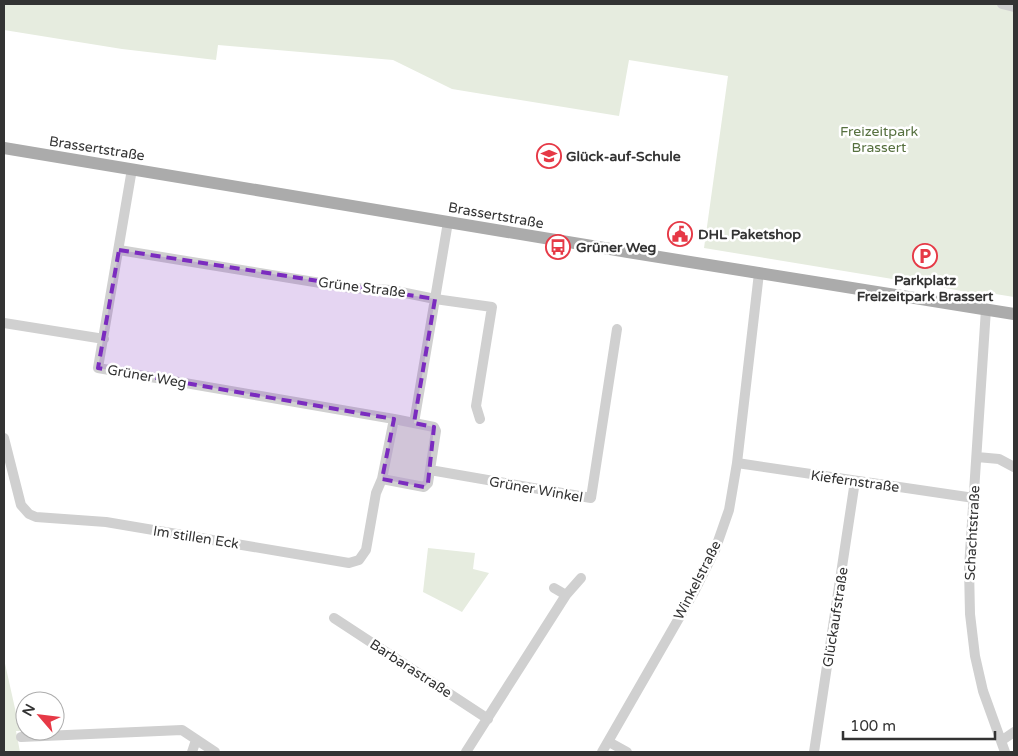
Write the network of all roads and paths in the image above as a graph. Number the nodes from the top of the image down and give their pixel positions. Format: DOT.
graph roads {
  1 [pos="1002,4"];
  2 [pos="1014,7"];
  3 [pos="4,148"];
  4 [pos="132,170"];
  5 [pos="448,222"];
  6 [pos="119,250"];
  7 [pos="759,273"];
  8 [pos="435,298"];
  9 [pos="986,309"];
  10 [pos="1014,314"];
  11 [pos="4,323"];
  12 [pos="617,329"];
  13 [pos="104,339"];
  14 [pos="394,419"];
  15 [pos="480,419"];
  16 [pos="414,423"];
  17 [pos="4,438"];
  18 [pos="977,456"];
  19 [pos="737,463"];
  20 [pos="1014,467"];
  21 [pos="430,470"];
  22 [pos="382,479"];
  23 [pos="856,481"];
  24 [pos="974,498"];
  25 [pos="581,578"];
  26 [pos="554,588"];
  27 [pos="566,595"];
  28 [pos="334,618"];
  29 [pos="488,718"];
  30 [pos="1014,732"];
  31 [pos="65,735"];
  32 [pos="196,740"];
  33 [pos="1001,741"];
  34 [pos="609,742"];
  35 [pos="192,752"];
  36 [pos="215,752"];
  37 [pos="466,752"];
  38 [pos="602,752"];
  39 [pos="627,752"];
  40 [pos="814,752"];
  41 [pos="1005,752"];
  1 -- 2 [label="street"];
  3 -- 4 [label="main road, Brassertstraße"];
  4 -- 5 [label="main road, Brassertstraße"];
  4 -- 6 [label="street, Grüner Weg"];
  5 -- 7 [label="main road, Brassertstraße"];
  5 -- 8 [label="street"];
  6 -- 8 [label="street, Grüne Straße"];
  6 -- 13 [label="street, Grüner Weg"];
  7 -- 9 [label="main road, Brassertstraße"];
  7 -- 19 [label="street, Winkelstraße"];
  8 -- 15 [label="street, Grüne Straße"];
  8 -- 16 [label="street"];
  9 -- 10 [label="main road, Brassertstraße"];
  9 -- 18 [label="street, Schachtstraße"];
  11 -- 13 [label="street"];
  12 -- 21 [label="street, Grüner Winkel"];
  13 -- 14 [label="street, Grüner Weg"];
  14 -- 16 [label="street, Grüner Weg"];
  14 -- 22 [label="street"];
  16 -- 21 [label="street, Grüner Weg"];
  17 -- 22 [label="street, Im stillen Eck"];
  18 -- 20 [label="street"];
  18 -- 24 [label="street, Schachtstraße"];
  19 -- 23 [label="street, Kiefernstraße"];
  19 -- 34 [label="street, Winkelstraße"];
  21 -- 22 [label="street"];
  23 -- 24 [label="street, Kiefernstraße"];
  23 -- 40 [label="street, Glückaufstraße"];
  24 -- 33 [label="street, Schachtstraße"];
  25 -- 27 [label="street"];
  26 -- 27 [label="street"];
  27 -- 29 [label="street"];
  28 -- 29 [label="street, Barbarastraße"];
  29 -- 37 [label="street"];
  30 -- 33 [label="street"];
  31 -- 32 [label="street"];
  32 -- 35 [label="street"];
  32 -- 36 [label="street"];
  33 -- 41 [label="street, Schachtstraße"];
  34 -- 38 [label="street, Winkelstraße"];
  34 -- 39 [label="street"];
}
